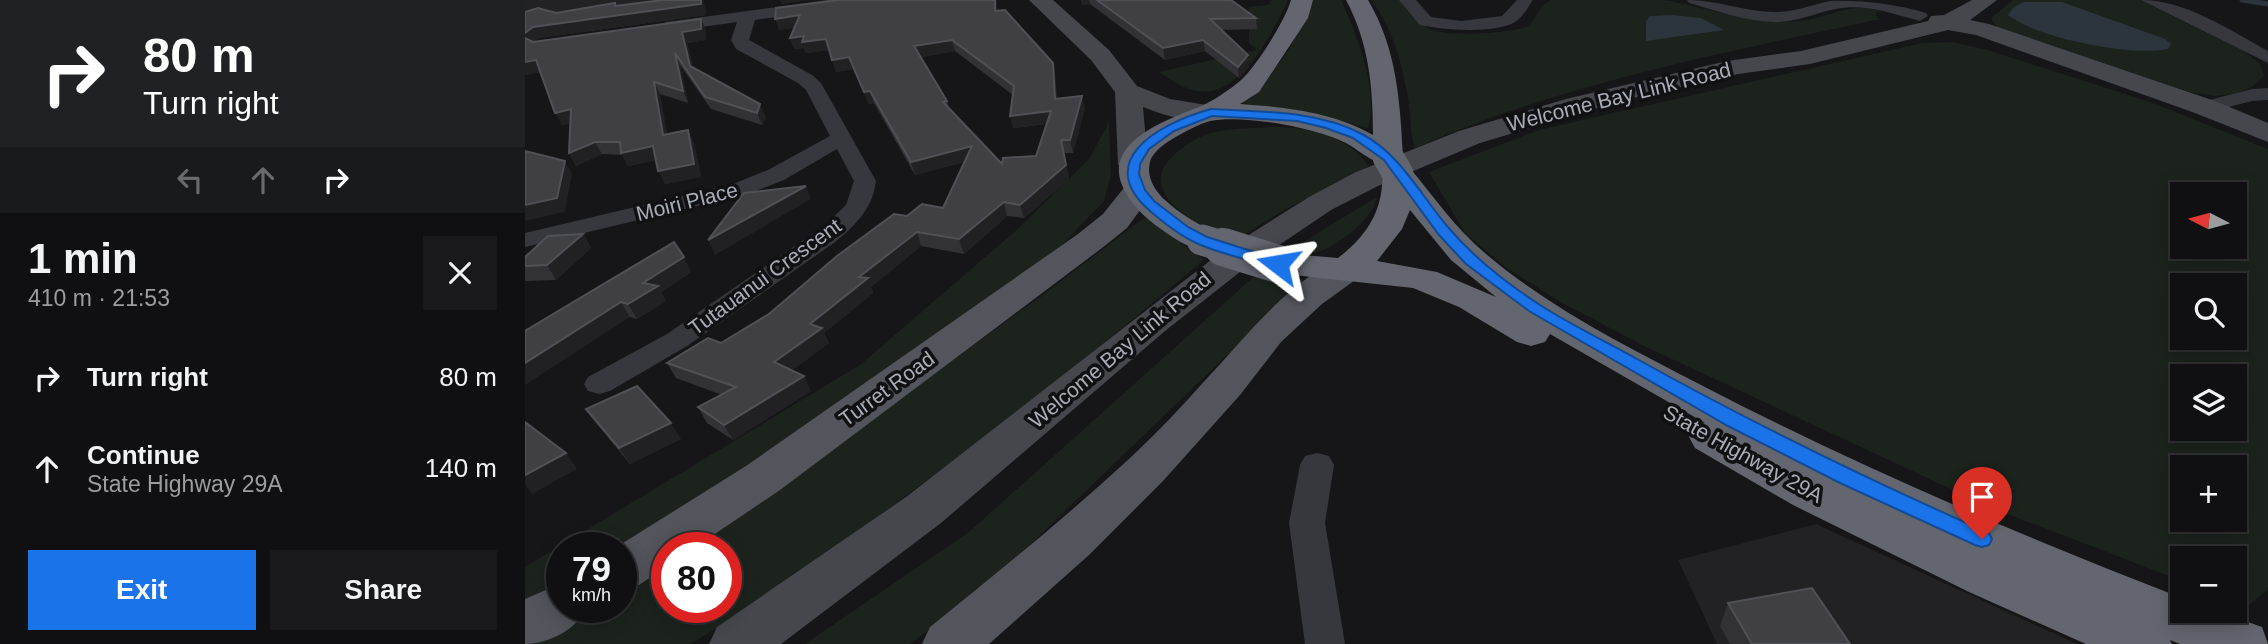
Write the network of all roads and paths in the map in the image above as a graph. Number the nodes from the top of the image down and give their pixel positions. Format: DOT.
graph roads {
  1 [pos="863,0"];
  2 [pos="1040,0"];
  3 [pos="1302,0"];
  4 [pos="1357,0"];
  5 [pos="1407,0"];
  6 [pos="1525,0"];
  7 [pos="1695,0"];
  8 [pos="1955,0"];
  9 [pos="1986,0"];
  10 [pos="2156,3"];
  11 [pos="748,15"];
  12 [pos="1920,16"];
  13 [pos="1945,23"];
  14 [pos="646,30"];
  15 [pos="2268,58"];
  16 [pos="1741,66"];
  17 [pos="1128,92"];
  18 [pos="2268,94"];
  19 [pos="2268,102"];
  20 [pos="2217,112"];
  21 [pos="1210,113"];
  22 [pos="2268,133"];
  23 [pos="841,138"];
  24 [pos="1398,176"];
  25 [pos="1136,177"];
  26 [pos="525,240"];
  27 [pos="1345,270"];
  28 [pos="599,384"];
  29 [pos="1317,465"];
  30 [pos="637,560"];
  31 [pos="546,614"];
  32 [pos="525,626"];
  33 [pos="737,644"];
  34 [pos="950,644"];
  35 [pos="1325,644"];
  36 [pos="2144,644"];
  37 [pos="2242,644"];
  1 -- 11 [label="street"];
  2 -- 17 [label="main road"];
  3 -- 21 [label="highway"];
  4 -- 24 [label="highway"];
  5 -- 6 [label="street"];
  7 -- 12 [label="street"];
  8 -- 12 [label="main road, Welcome Bay Link Road"];
  9 -- 13 [label="main road, Welcome Bay Link Road"];
  10 -- 15 [label="street"];
  11 -- 14 [label="street"];
  11 -- 23 [label="street, Tutauanui Crescent"];
  12 -- 13 [label="main road"];
  12 -- 16 [label="main road, Welcome Bay Link Road"];
  13 -- 16 [label="main road, Welcome Bay Link Road"];
  13 -- 20 [label="main road"];
  16 -- 33 [label="main road, Welcome Bay Link Road"];
  17 -- 21 [label="main road"];
  17 -- 25 [label="main road"];
  18 -- 20 [label="street"];
  19 -- 20 [label="street"];
  20 -- 22 [label="main road"];
  21 -- 24 [label="highway, State Highway 29A"];
  21 -- 25 [label="highway"];
  23 -- 26 [label="street, Moiri Place"];
  23 -- 28 [label="street, Tutauanui Crescent"];
  24 -- 27 [label="highway"];
  24 -- 37 [label="highway, State Highway 29A"];
  25 -- 27 [label="highway, State Highway 29A, bridge"];
  25 -- 30 [label="main road, Turret Road"];
  27 -- 34 [label="main road"];
  27 -- 36 [label="highway, State Highway 29A"];
  29 -- 35 [label="street"];
  31 -- 32 [label="main road"];
}
